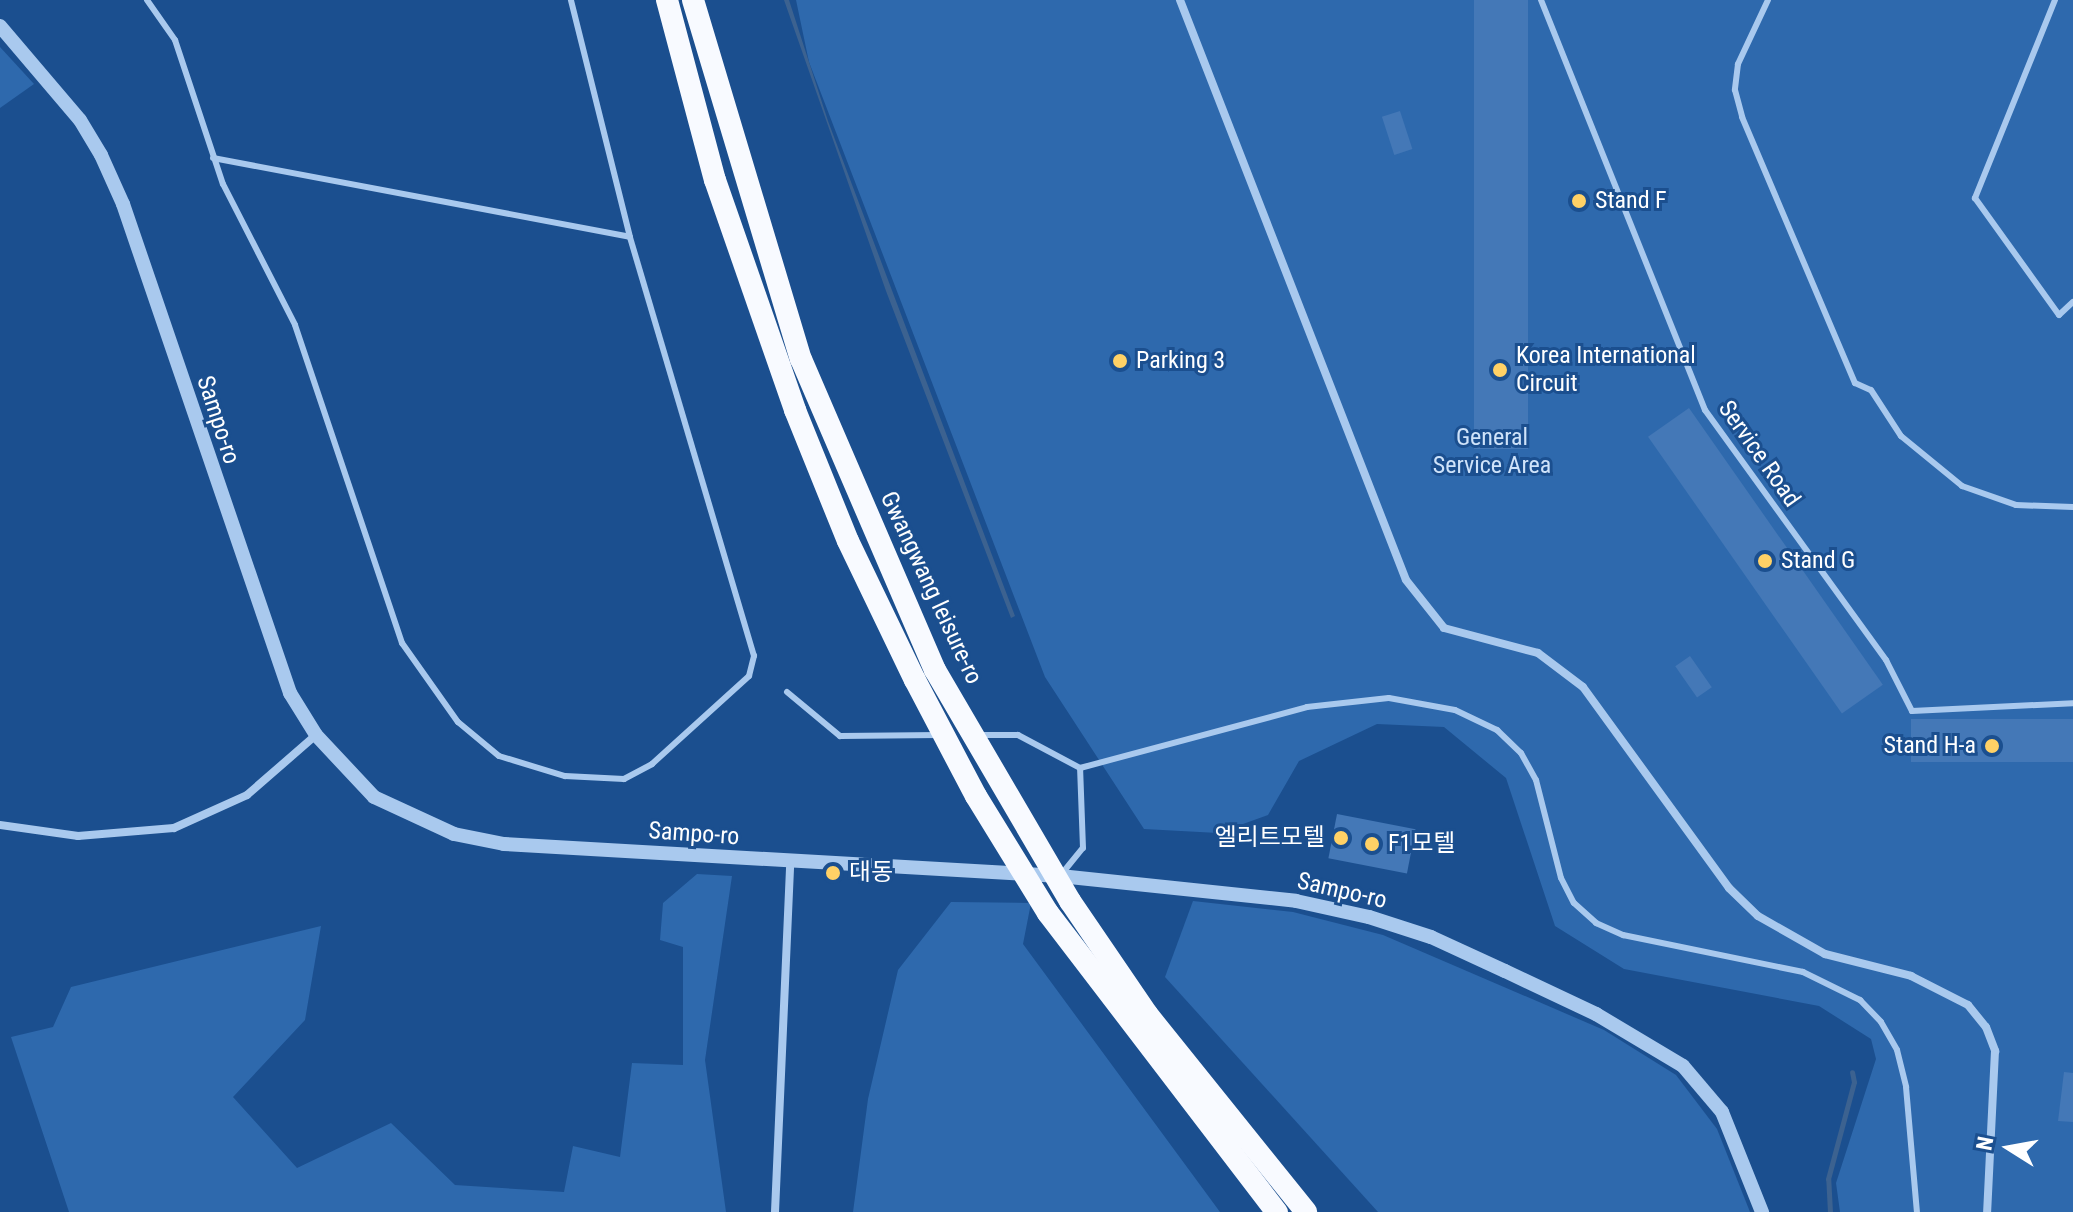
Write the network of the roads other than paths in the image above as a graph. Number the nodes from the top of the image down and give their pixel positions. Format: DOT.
graph roads {
  1 [pos="147,0"];
  2 [pos="571,0"];
  3 [pos="1180,0"];
  4 [pos="1186,0"];
  5 [pos="1541,0"];
  6 [pos="1768,0"];
  7 [pos="2055,0"];
  8 [pos="694,6"];
  9 [pos="670,11"];
  10 [pos="0,26"];
  11 [pos="1191,32"];
  12 [pos="213,158"];
  13 [pos="630,237"];
  14 [pos="2073,302"];
  15 [pos="2073,507"];
  16 [pos="925,675"];
  17 [pos="787,692"];
  18 [pos="2073,703"];
  19 [pos="316,735"];
  20 [pos="1080,768"];
  21 [pos="0,825"];
  22 [pos="790,863"];
  23 [pos="1060,876"];
  24 [pos="775,1212"];
  25 [pos="1277,1212"];
  26 [pos="1306,1212"];
  27 [pos="1762,1212"];
  28 [pos="1917,1212"];
  29 [pos="1987,1212"];
  1 -- 12 [label="lane"];
  2 -- 13 [label="lane"];
  3 -- 11 [label="street"];
  4 -- 11 [label="street"];
  5 -- 18 [label="lane, Service Road"];
  6 -- 15 [label="lane"];
  7 -- 14 [label="lane"];
  8 -- 16 [label="highway, Gwangwang leisure-ro"];
  9 -- 16 [label="highway, Gwangwang leisure-ro"];
  10 -- 19 [label="street, Sampo-ro"];
  11 -- 29 [label="street"];
  12 -- 13 [label="lane"];
  12 -- 13 [label="lane"];
  16 -- 25 [label="highway, Gwangwang leisure-ro, bridge"];
  16 -- 26 [label="highway, Gwangwang leisure-ro, bridge"];
  17 -- 20 [label="lane"];
  19 -- 21 [label="street"];
  19 -- 22 [label="street, Sampo-ro"];
  20 -- 23 [label="lane"];
  20 -- 28 [label="lane"];
  22 -- 23 [label="street, Sampo-ro"];
  22 -- 24 [label="street"];
  23 -- 27 [label="street, Sampo-ro"];
}
